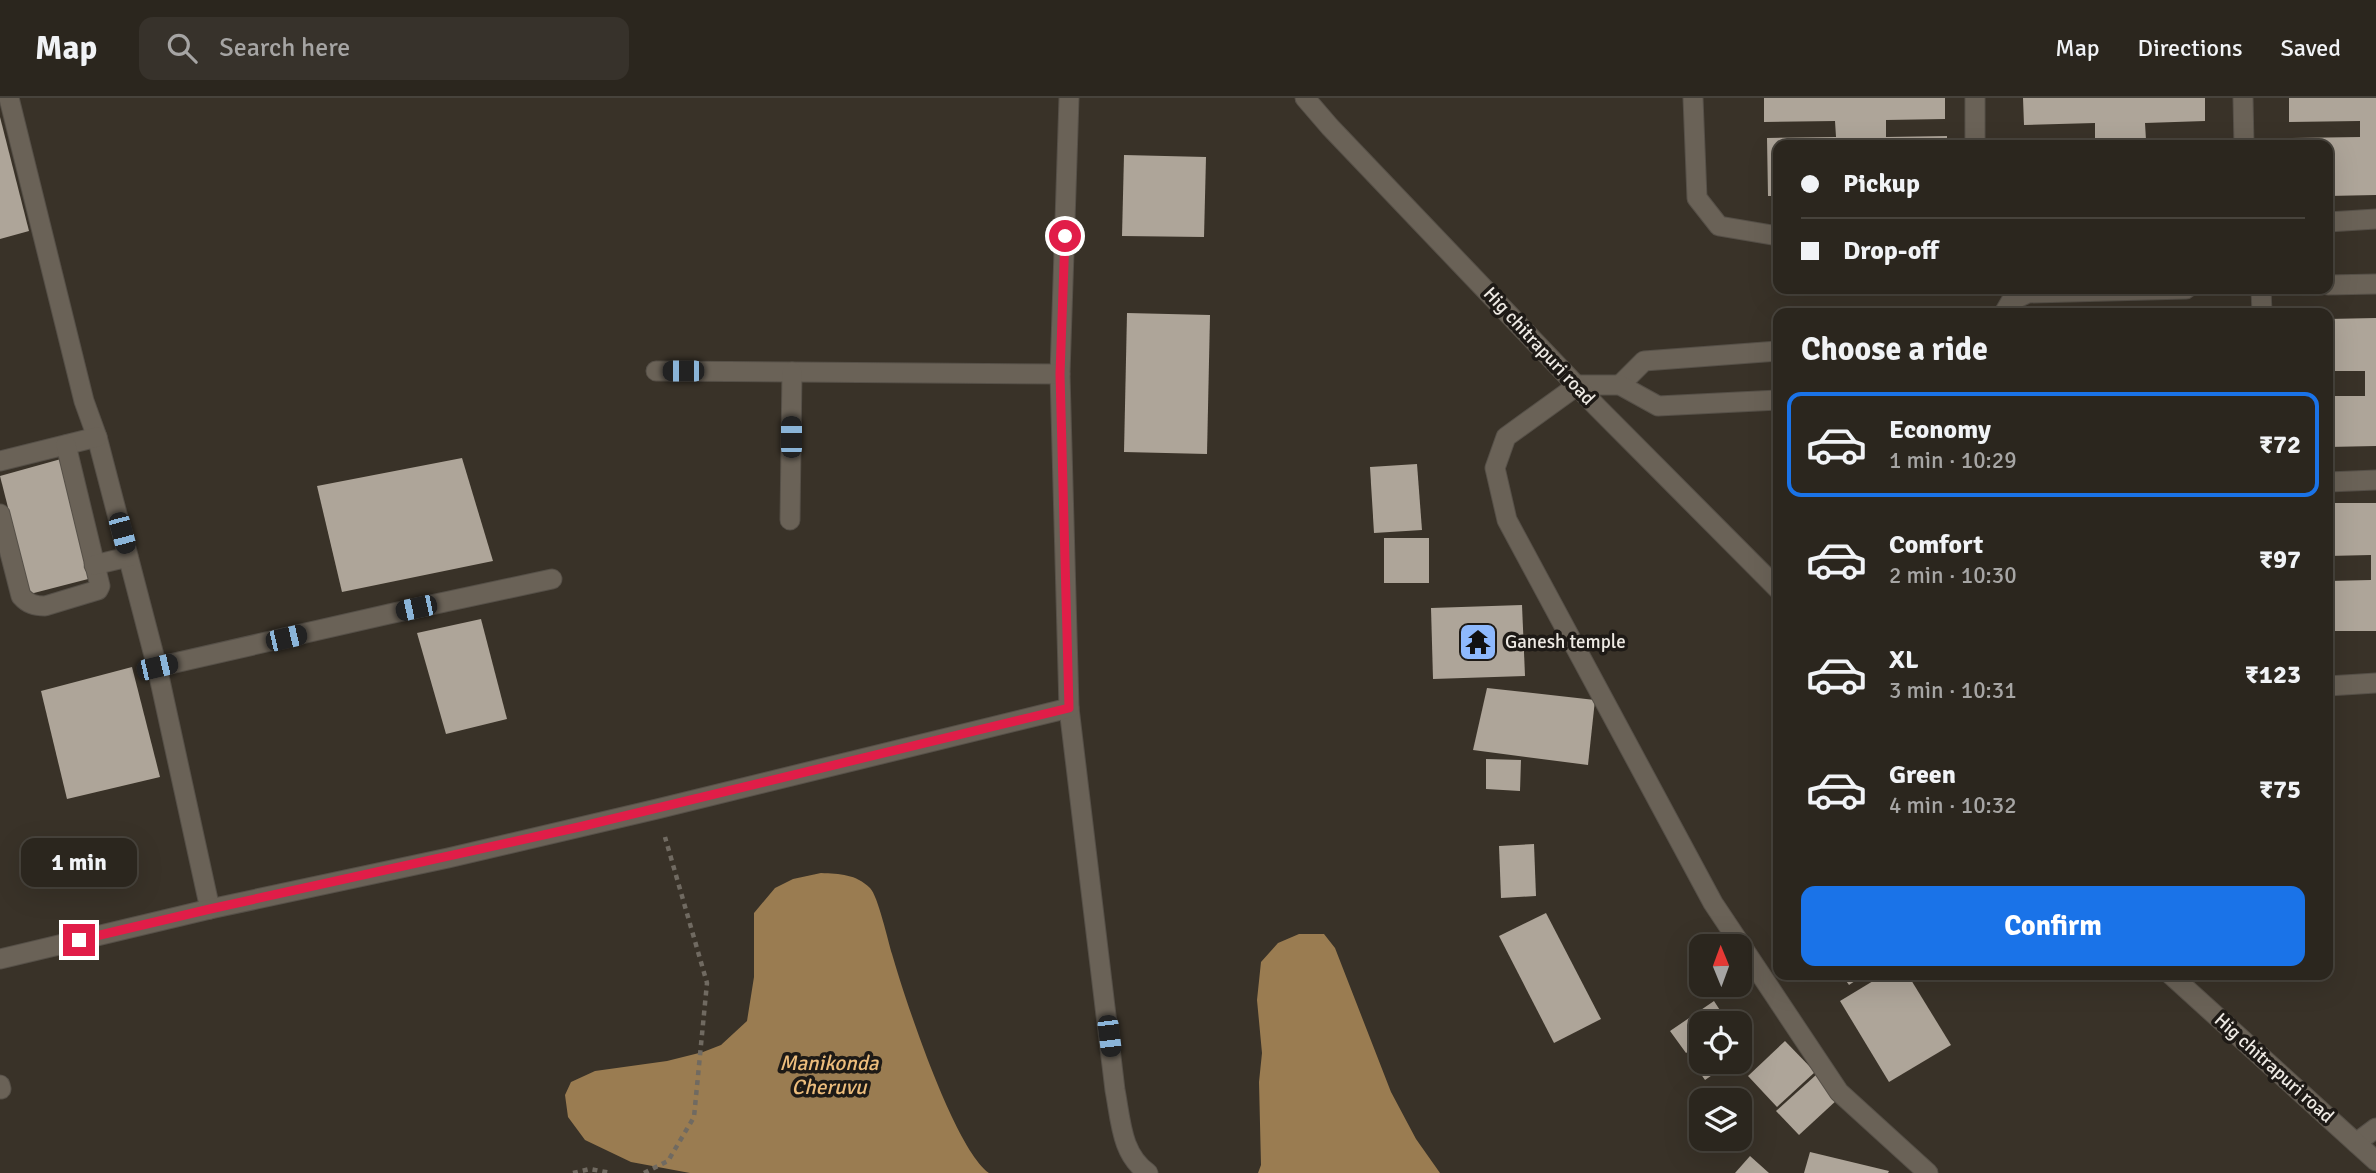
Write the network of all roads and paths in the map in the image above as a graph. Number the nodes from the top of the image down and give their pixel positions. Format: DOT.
graph roads {
  1 [pos="9,98"];
  2 [pos="1069,98"];
  3 [pos="1305,98"];
  4 [pos="1693,98"];
  5 [pos="1975,98"];
  6 [pos="2243,98"];
  7 [pos="1975,140"];
  8 [pos="2244,140"];
  9 [pos="2376,219"];
  10 [pos="2333,222"];
  11 [pos="1773,235"];
  12 [pos="2376,284"];
  13 [pos="2333,285"];
  14 [pos="2026,294"];
  15 [pos="2007,308"];
  16 [pos="1773,351"];
  17 [pos="656,371"];
  18 [pos="792,372"];
  19 [pos="1060,374"];
  20 [pos="1578,385"];
  21 [pos="1620,385"];
  22 [pos="1773,400"];
  23 [pos="97,437"];
  24 [pos="66,445"];
  25 [pos="0,461"];
  26 [pos="2376,480"];
  27 [pos="2333,482"];
  28 [pos="0,514"];
  29 [pos="790,520"];
  30 [pos="128,557"];
  31 [pos="94,565"];
  32 [pos="552,579"];
  33 [pos="1773,584"];
  34 [pos="157,667"];
  35 [pos="2376,683"];
  36 [pos="2333,686"];
  37 [pos="1069,708"];
  38 [pos="657,809"];
  39 [pos="210,909"];
  40 [pos="0,959"];
  41 [pos="2177,980"];
  42 [pos="2376,1128"];
  43 [pos="2356,1143"];
  44 [pos="2376,1161"];
  45 [pos="573,1173"];
  46 [pos="611,1173"];
  47 [pos="644,1173"];
  48 [pos="1148,1173"];
  49 [pos="1928,1173"];
  1 -- 23 [label="street"];
  2 -- 19 [label="street"];
  3 -- 20 [label="street, Hig chitrapuri road"];
  4 -- 11 [label="street"];
  5 -- 7 [label="street"];
  6 -- 8 [label="street"];
  9 -- 10 [label="street"];
  12 -- 13 [label="street"];
  14 -- 15 [label="street"];
  16 -- 21 [label="street"];
  17 -- 18 [label="street"];
  18 -- 19 [label="street"];
  18 -- 29 [label="street"];
  19 -- 37 [label="street"];
  20 -- 21 [label="street"];
  20 -- 33 [label="street, Hig chitrapuri road"];
  20 -- 49 [label="street"];
  21 -- 22 [label="street"];
  23 -- 24 [label="street"];
  23 -- 30 [label="street"];
  24 -- 25 [label="street"];
  24 -- 31 [label="street"];
  26 -- 27 [label="street"];
  28 -- 31 [label="street"];
  30 -- 31 [label="street"];
  30 -- 34 [label="street"];
  32 -- 34 [label="street"];
  34 -- 39 [label="street"];
  35 -- 36 [label="street"];
  37 -- 38 [label="street"];
  37 -- 48 [label="street"];
  38 -- 39 [label="street"];
  38 -- 47 [label="path"];
  39 -- 40 [label="street"];
  41 -- 43 [label="street, Hig chitrapuri road"];
  42 -- 43 [label="street"];
  43 -- 44 [label="street, Hig chitrapuri road"];
  45 -- 46 [label="path"];
}
